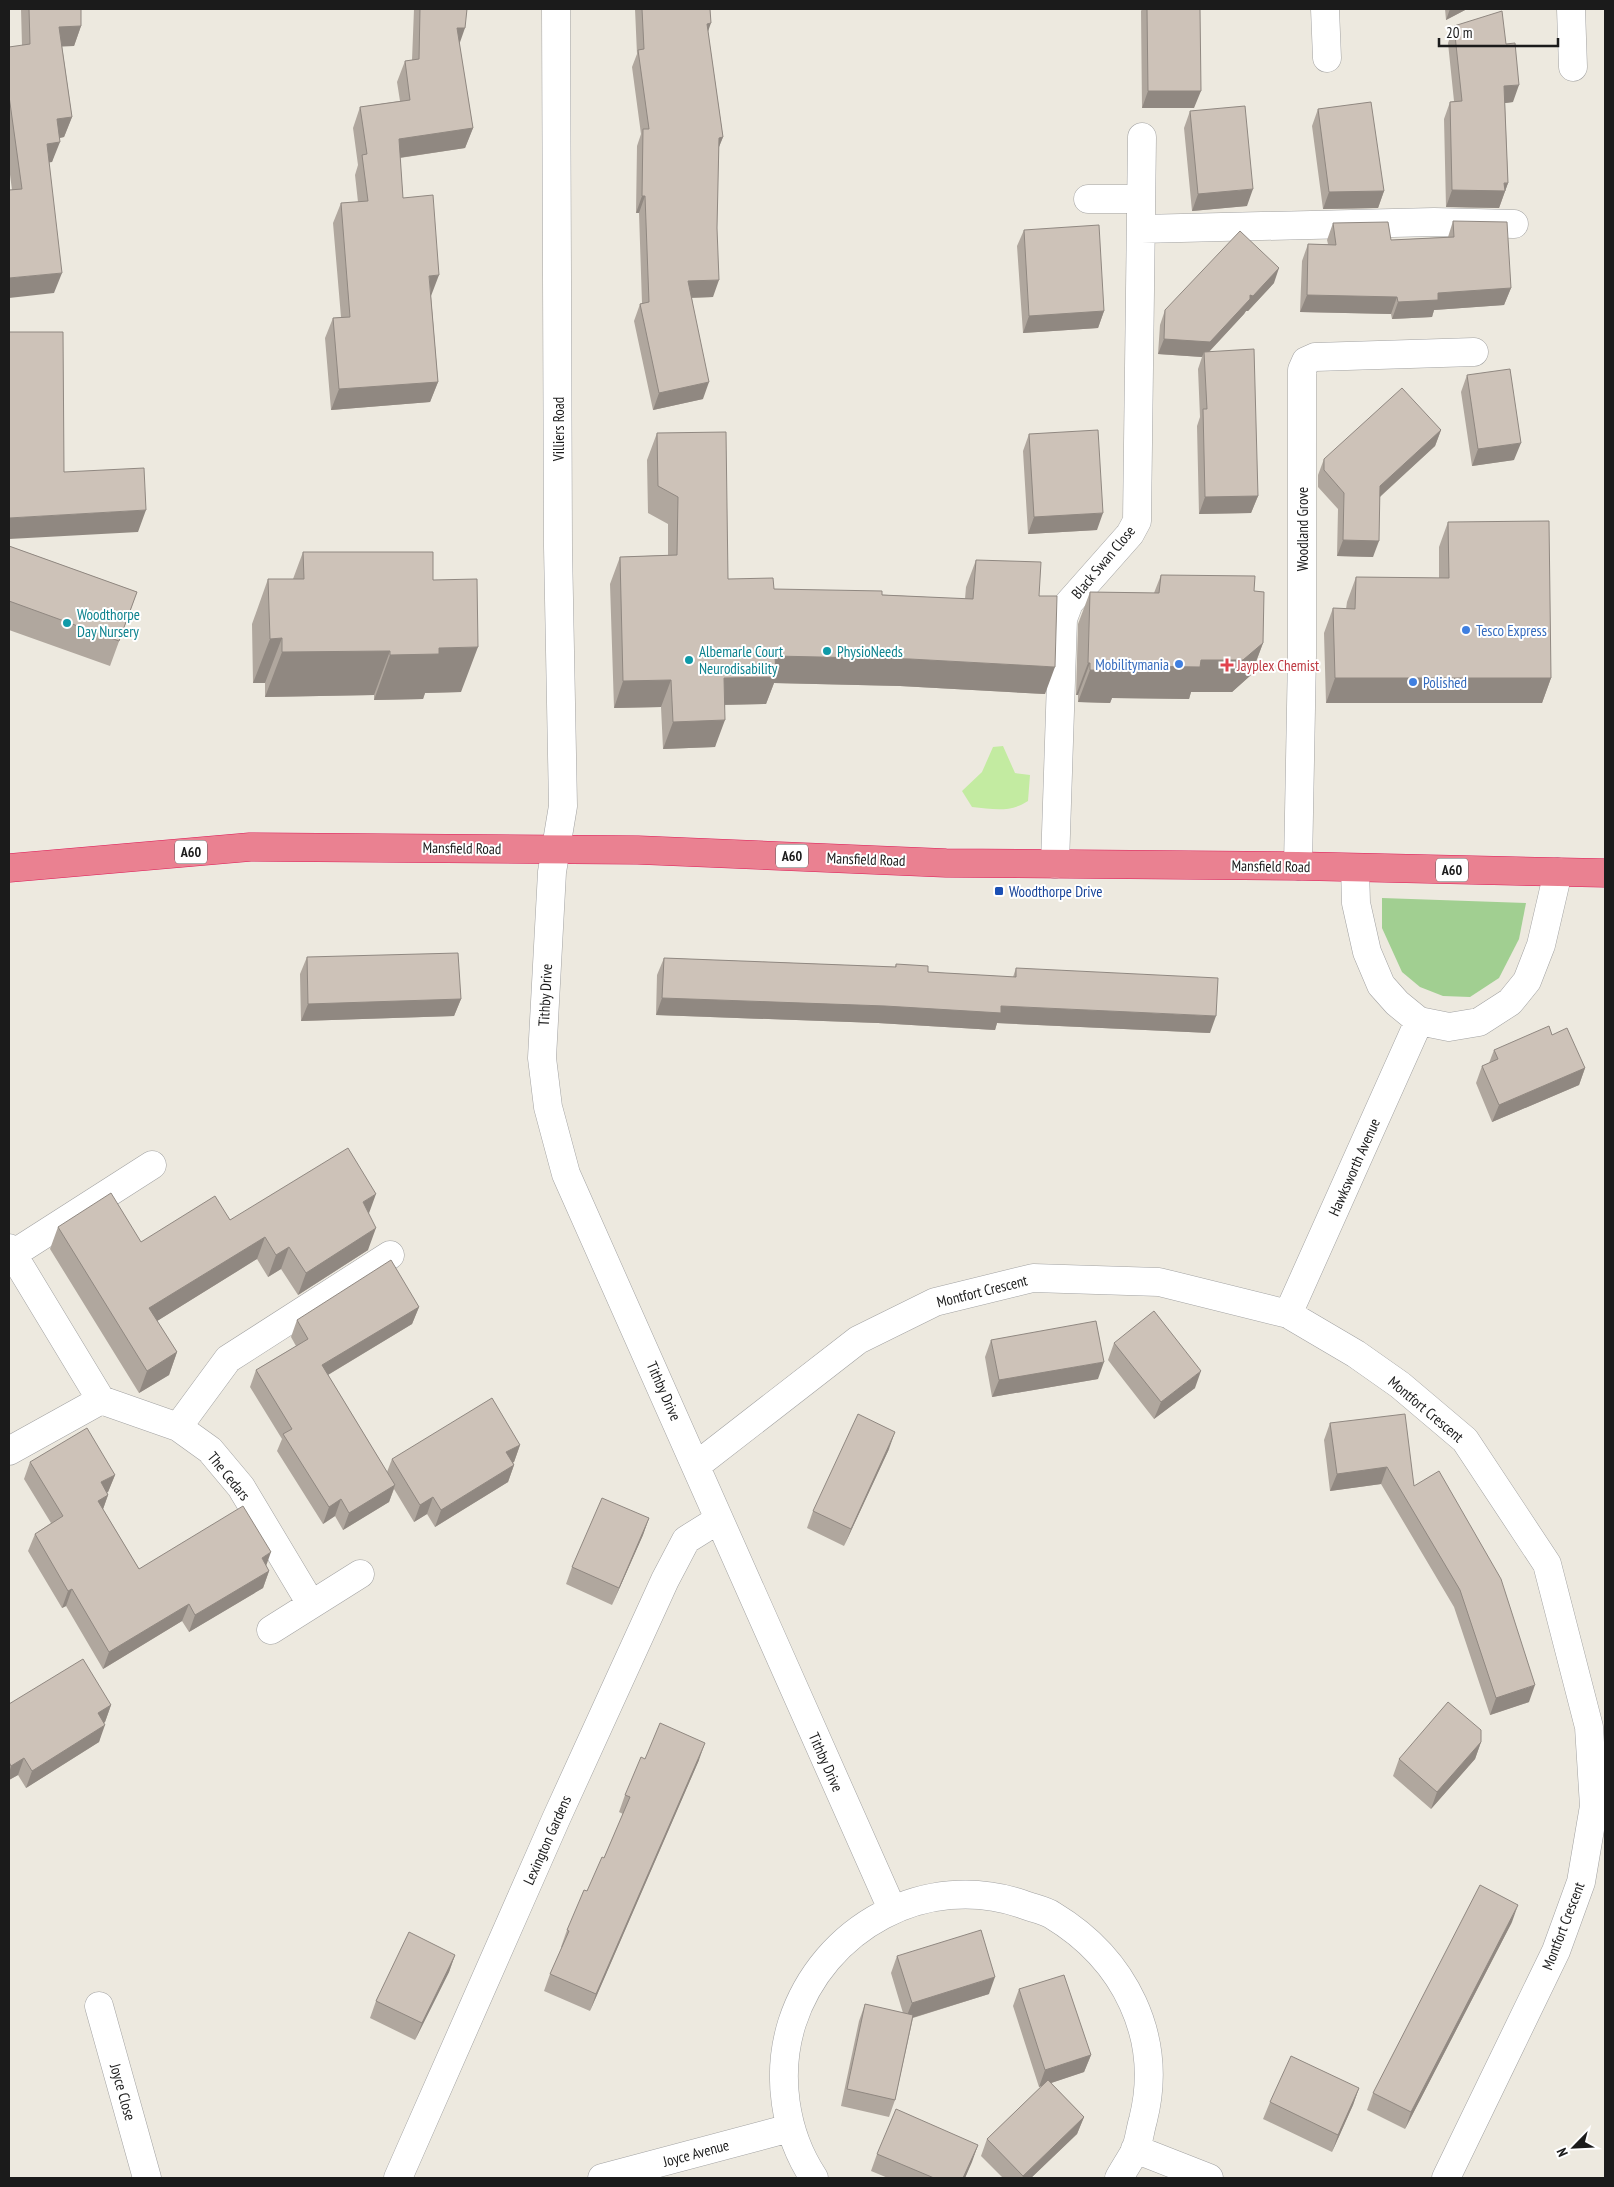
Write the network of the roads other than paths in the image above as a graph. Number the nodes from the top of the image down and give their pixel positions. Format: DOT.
graph roads {
  1 [pos="556,9"];
  2 [pos="1325,9"];
  3 [pos="1571,9"];
  4 [pos="1328,58"];
  5 [pos="1573,67"];
  6 [pos="1142,137"];
  7 [pos="1088,199"];
  8 [pos="1140,199"];
  9 [pos="1514,224"];
  10 [pos="1141,229"];
  11 [pos="1474,352"];
  12 [pos="555,849"];
  13 [pos="1055,864"];
  14 [pos="1298,866"];
  15 [pos="9,868"];
  16 [pos="1355,868"];
  17 [pos="1558,872"];
  18 [pos="1605,873"];
  19 [pos="1419,1021"];
  20 [pos="152,1165"];
  21 [pos="11,1251"];
  22 [pos="390,1255"];
  23 [pos="1288,1314"];
  24 [pos="101,1400"];
  25 [pos="178,1427"];
  26 [pos="9,1451"];
  27 [pos="697,1465"];
  28 [pos="718,1520"];
  29 [pos="360,1574"];
  30 [pos="311,1604"];
  31 [pos="271,1630"];
  32 [pos="1597,1726"];
  33 [pos="892,1909"];
  34 [pos="99,2006"];
  35 [pos="790,2128"];
  36 [pos="1136,2149"];
  37 [pos="147,2178"];
  38 [pos="398,2178"];
  39 [pos="602,2178"];
  40 [pos="814,2178"];
  41 [pos="1119,2178"];
  42 [pos="1209,2178"];
  43 [pos="1446,2178"];
  1 -- 12 [label="street, Villiers Road"];
  2 -- 4 [label="street"];
  3 -- 5 [label="street"];
  6 -- 8 [label="street, Black Swan Close"];
  7 -- 8 [label="street"];
  8 -- 10 [label="street, Black Swan Close"];
  9 -- 10 [label="street"];
  10 -- 13 [label="street, Black Swan Close"];
  11 -- 14 [label="street, Woodland Grove"];
  12 -- 13 [label="highway, Mansfield Road / A60"];
  12 -- 15 [label="highway, Mansfield Road / A60"];
  12 -- 27 [label="street, Tithby Drive"];
  13 -- 14 [label="highway, Mansfield Road / A60"];
  14 -- 16 [label="highway, Mansfield Road / A60"];
  16 -- 17 [label="highway, Mansfield Road / A60"];
  16 -- 19 [label="street"];
  17 -- 18 [label="highway, Mansfield Road / A60"];
  17 -- 19 [label="street"];
  19 -- 23 [label="street, Hawksworth Avenue"];
  20 -- 21 [label="street"];
  21 -- 24 [label="street"];
  22 -- 25 [label="street"];
  23 -- 27 [label="street, Montfort Crescent"];
  23 -- 32 [label="street, Montfort Crescent"];
  24 -- 25 [label="street, The Cedars"];
  24 -- 26 [label="street"];
  25 -- 30 [label="street, The Cedars"];
  27 -- 28 [label="street, Tithby Drive"];
  28 -- 33 [label="street, Tithby Drive"];
  28 -- 38 [label="street, Lexington Gardens"];
  29 -- 30 [label="street"];
  30 -- 31 [label="street"];
  32 -- 43 [label="street, Montfort Crescent"];
  33 -- 35 [label="street"];
  33 -- 36 [label="street"];
  34 -- 37 [label="street, Joyce Close"];
  35 -- 39 [label="street, Joyce Avenue"];
  35 -- 40 [label="street"];
  36 -- 41 [label="street"];
  36 -- 42 [label="street"];
}
